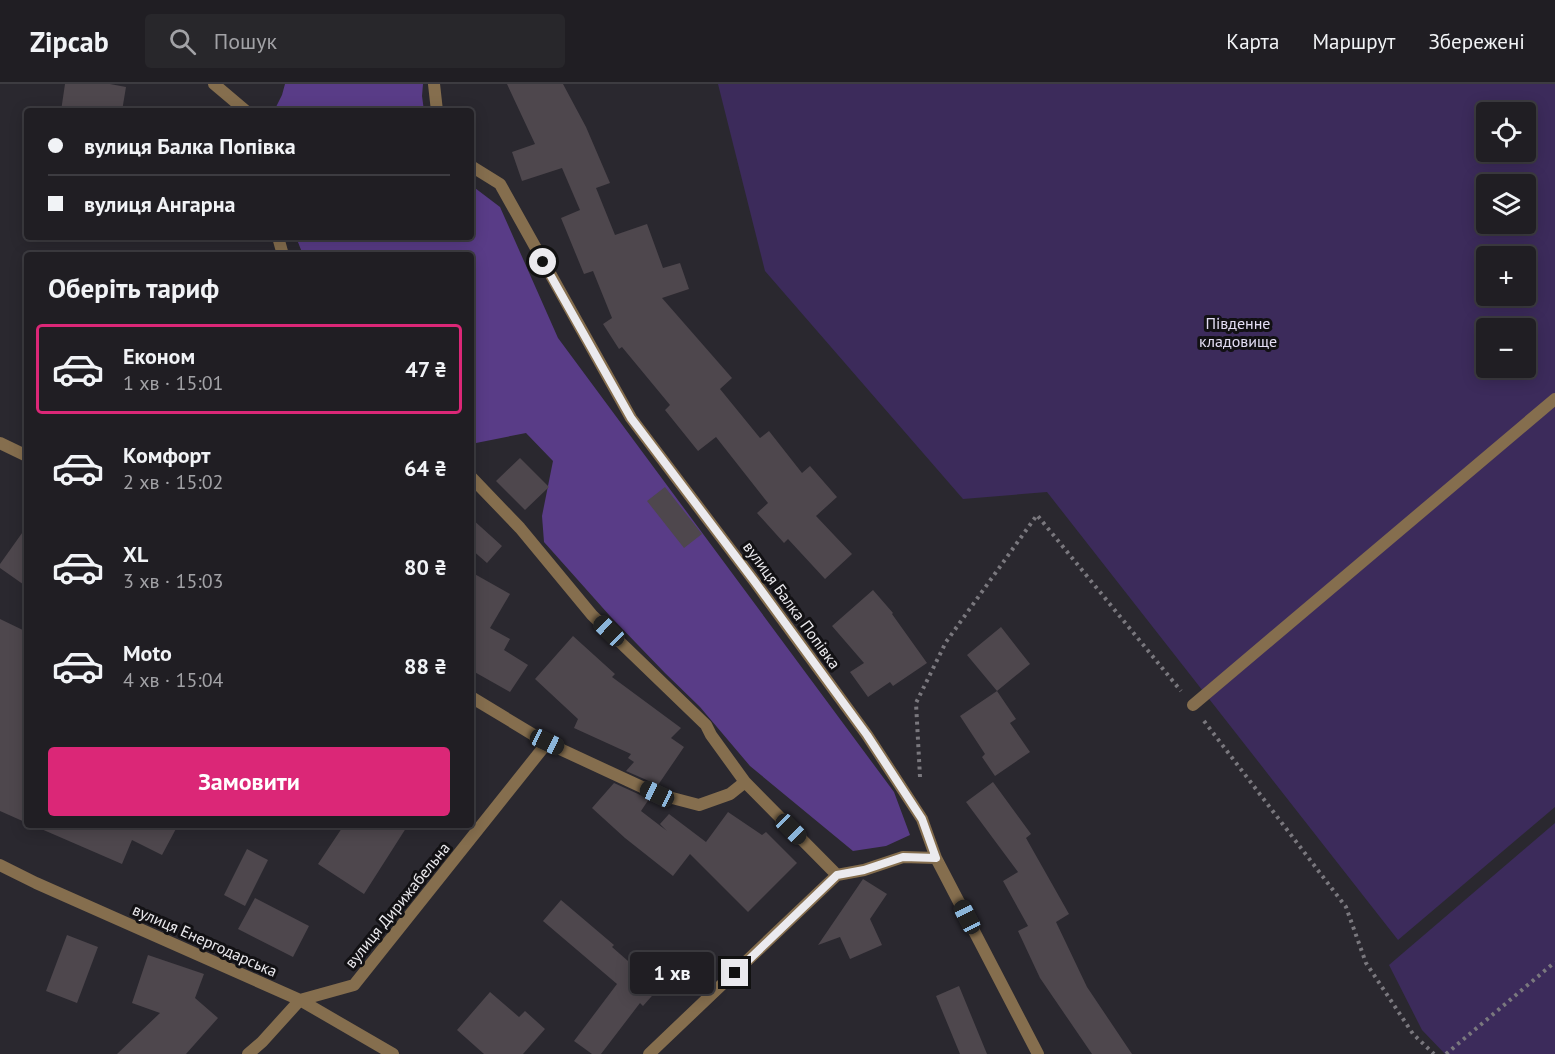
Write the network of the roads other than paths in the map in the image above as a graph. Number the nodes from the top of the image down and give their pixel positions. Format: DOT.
graph roads {
  1 [pos="214,84"];
  2 [pos="434,84"];
  3 [pos="242,108"];
  4 [pos="437,108"];
  5 [pos="474,168"];
  6 [pos="1555,399"];
  7 [pos="0,443"];
  8 [pos="24,455"];
  9 [pos="474,480"];
  10 [pos="474,700"];
  11 [pos="1193,705"];
  12 [pos="547,742"];
  13 [pos="745,783"];
  14 [pos="936,858"];
  15 [pos="0,865"];
  16 [pos="837,875"];
  17 [pos="300,1000"];
  18 [pos="248,1054"];
  19 [pos="393,1054"];
  20 [pos="649,1054"];
  21 [pos="1038,1054"];
  1 -- 3 [label="street"];
  2 -- 4 [label="street"];
  5 -- 14 [label="street, вулиця Балка Попівка"];
  6 -- 11 [label="street"];
  7 -- 8 [label="street"];
  9 -- 13 [label="street"];
  10 -- 12 [label="street"];
  12 -- 13 [label="street"];
  12 -- 17 [label="street, вулиця Дирижабельна"];
  13 -- 16 [label="street"];
  14 -- 16 [label="street"];
  14 -- 21 [label="street, вулиця Балка Попівка"];
  15 -- 17 [label="street, вулиця Енергодарська"];
  16 -- 20 [label="street"];
  17 -- 18 [label="street"];
  17 -- 19 [label="street, вулиця Енергодарська"];
}
